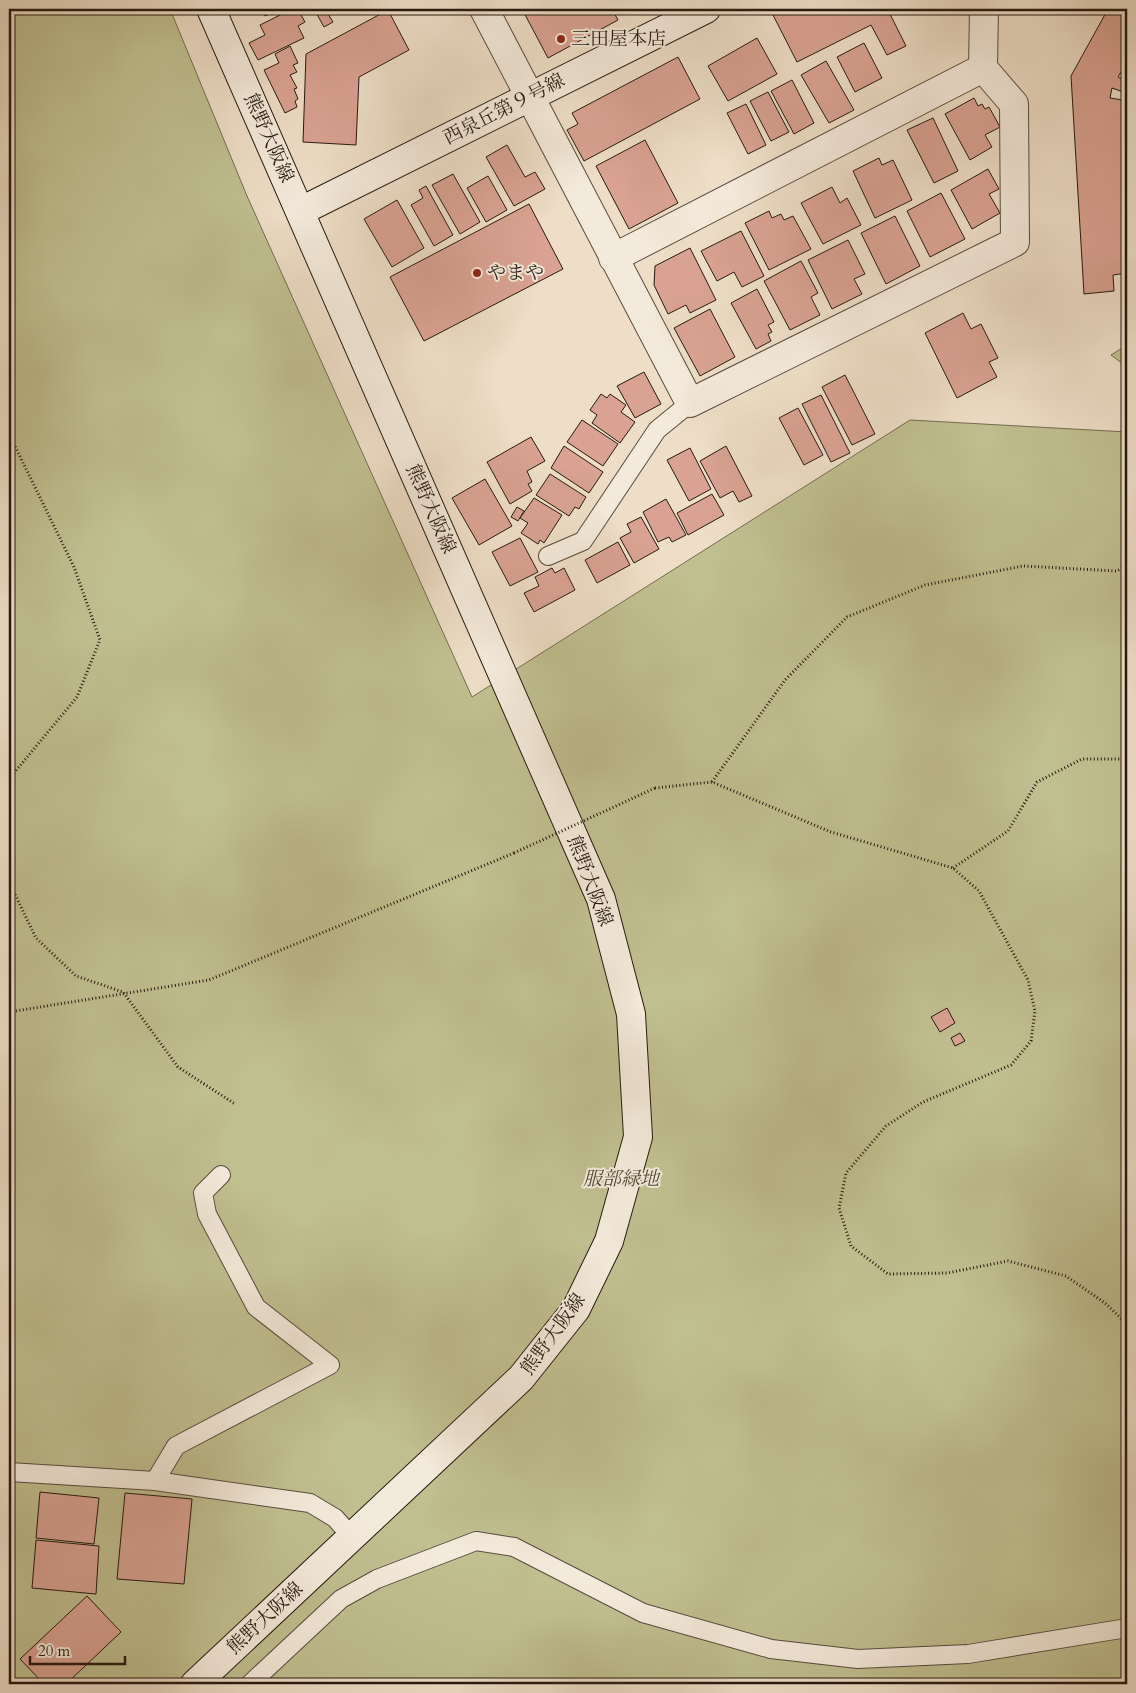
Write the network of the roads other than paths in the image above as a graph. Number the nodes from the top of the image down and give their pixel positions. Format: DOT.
graph roads {
  1 [pos="211,9"];
  2 [pos="484,9"];
  3 [pos="706,9"];
  4 [pos="984,9"];
  5 [pos="982,68"];
  6 [pos="529,97"];
  7 [pos="301,211"];
  8 [pos="613,258"];
  9 [pos="690,403"];
  10 [pos="548,556"];
  11 [pos="221,1175"];
  12 [pos="9,1472"];
  13 [pos="155,1481"];
  14 [pos="352,1537"];
  15 [pos="1127,1628"];
  16 [pos="195,1684"];
  17 [pos="250,1684"];
  1 -- 7 [label="street, 熊野大阪線"];
  2 -- 6 [label="street"];
  3 -- 6 [label="street, 西泉丘第９号線"];
  4 -- 5 [label="street"];
  5 -- 8 [label="street"];
  5 -- 9 [label="street"];
  6 -- 7 [label="street, 西泉丘第９号線"];
  6 -- 8 [label="street"];
  7 -- 14 [label="street, 熊野大阪線"];
  8 -- 9 [label="street"];
  9 -- 10 [label="lane"];
  11 -- 13 [label="lane"];
  12 -- 13 [label="lane"];
  13 -- 14 [label="lane"];
  14 -- 16 [label="street, 熊野大阪線"];
  15 -- 17 [label="lane"];
}
